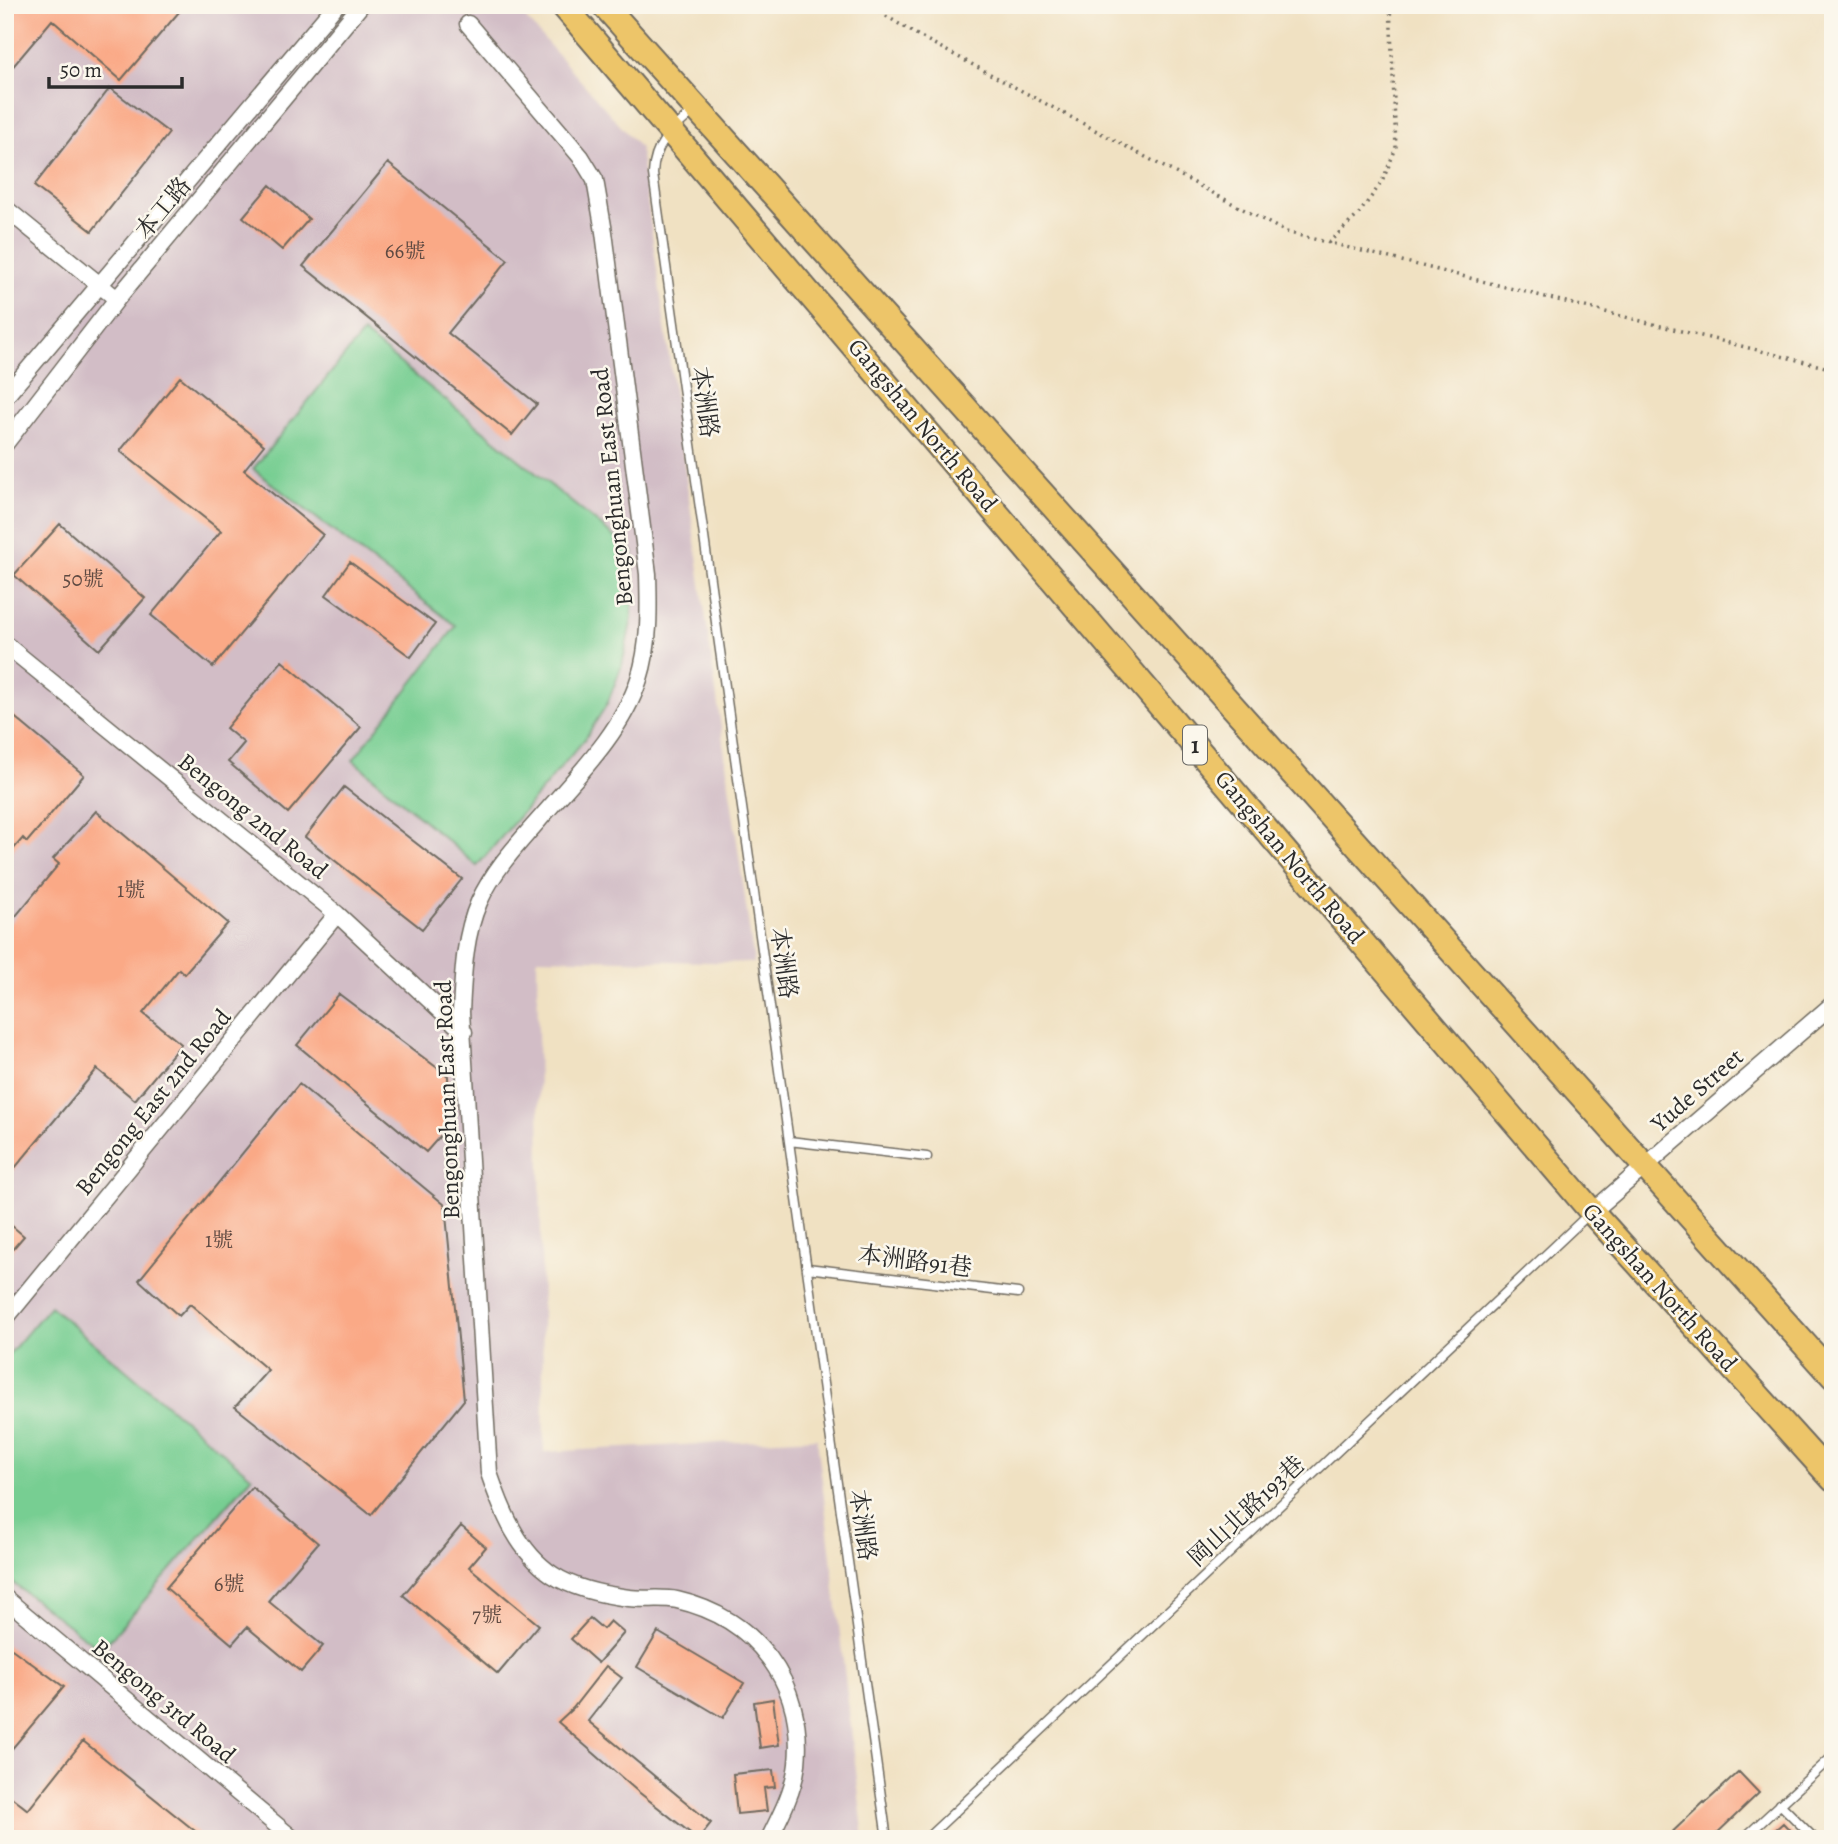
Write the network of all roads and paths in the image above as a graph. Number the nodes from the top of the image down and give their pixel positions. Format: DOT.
graph roads {
  1 [pos="336,5"];
  2 [pos="361,5"];
  3 [pos="563,5"];
  4 [pos="604,5"];
  5 [pos="867,5"];
  6 [pos="1390,5"];
  7 [pos="468,24"];
  8 [pos="696,110"];
  9 [pos="671,130"];
  10 [pos="5,208"];
  11 [pos="1328,243"];
  12 [pos="99,284"];
  13 [pos="117,299"];
  14 [pos="1833,369"];
  15 [pos="5,397"];
  16 [pos="5,444"];
  17 [pos="5,644"];
  18 [pos="337,914"];
  19 [pos="1833,1004"];
  20 [pos="464,1032"];
  21 [pos="789,1141"];
  22 [pos="927,1157"];
  23 [pos="1645,1165"];
  24 [pos="1592,1212"];
  25 [pos="807,1268"];
  26 [pos="1018,1293"];
  27 [pos="5,1319"];
  28 [pos="1833,1376"];
  29 [pos="1833,1479"];
  30 [pos="5,1598"];
  31 [pos="1833,1756"];
  32 [pos="1780,1804"];
  33 [pos="293,1839"];
  34 [pos="769,1839"];
  35 [pos="887,1839"];
  36 [pos="926,1839"];
  37 [pos="1743,1839"];
  38 [pos="1815,1839"];
  1 -- 12 [label="street, 本工路"];
  2 -- 13 [label="street, 本工路"];
  3 -- 9 [label="main road, Gangshan North Road / 1"];
  4 -- 8 [label="main road, Gangshan North Road / 1"];
  5 -- 11 [label="path"];
  6 -- 11 [label="path"];
  7 -- 20 [label="street, Bengonghuan East Road"];
  8 -- 9 [label="lane, 本洲路"];
  8 -- 23 [label="main road, Gangshan North Road / 1"];
  9 -- 21 [label="lane, 本洲路"];
  9 -- 24 [label="main road, Gangshan North Road / 1"];
  10 -- 12 [label="street"];
  11 -- 14 [label="path"];
  12 -- 13 [label="street"];
  12 -- 15 [label="street, 本工路"];
  13 -- 16 [label="street, 本工路"];
  17 -- 18 [label="street, Bengong 2nd Road"];
  18 -- 20 [label="street, Bengong 2nd Road"];
  18 -- 27 [label="street, Bengong East 2nd Road"];
  19 -- 23 [label="street, Yude Street"];
  20 -- 34 [label="street, Bengonghuan East Road"];
  21 -- 22 [label="lane"];
  21 -- 25 [label="lane, 本洲路"];
  23 -- 24 [label="street, Yude Street"];
  23 -- 28 [label="main road, Gangshan North Road / 1"];
  24 -- 29 [label="main road, Gangshan North Road / 1"];
  24 -- 36 [label="lane, 岡山北路193巷"];
  25 -- 26 [label="lane, 本洲路91巷"];
  25 -- 35 [label="lane, 本洲路"];
  30 -- 33 [label="street, Bengong 3rd Road"];
  31 -- 32 [label="lane"];
  32 -- 37 [label="lane"];
  32 -- 38 [label="lane"];
}
